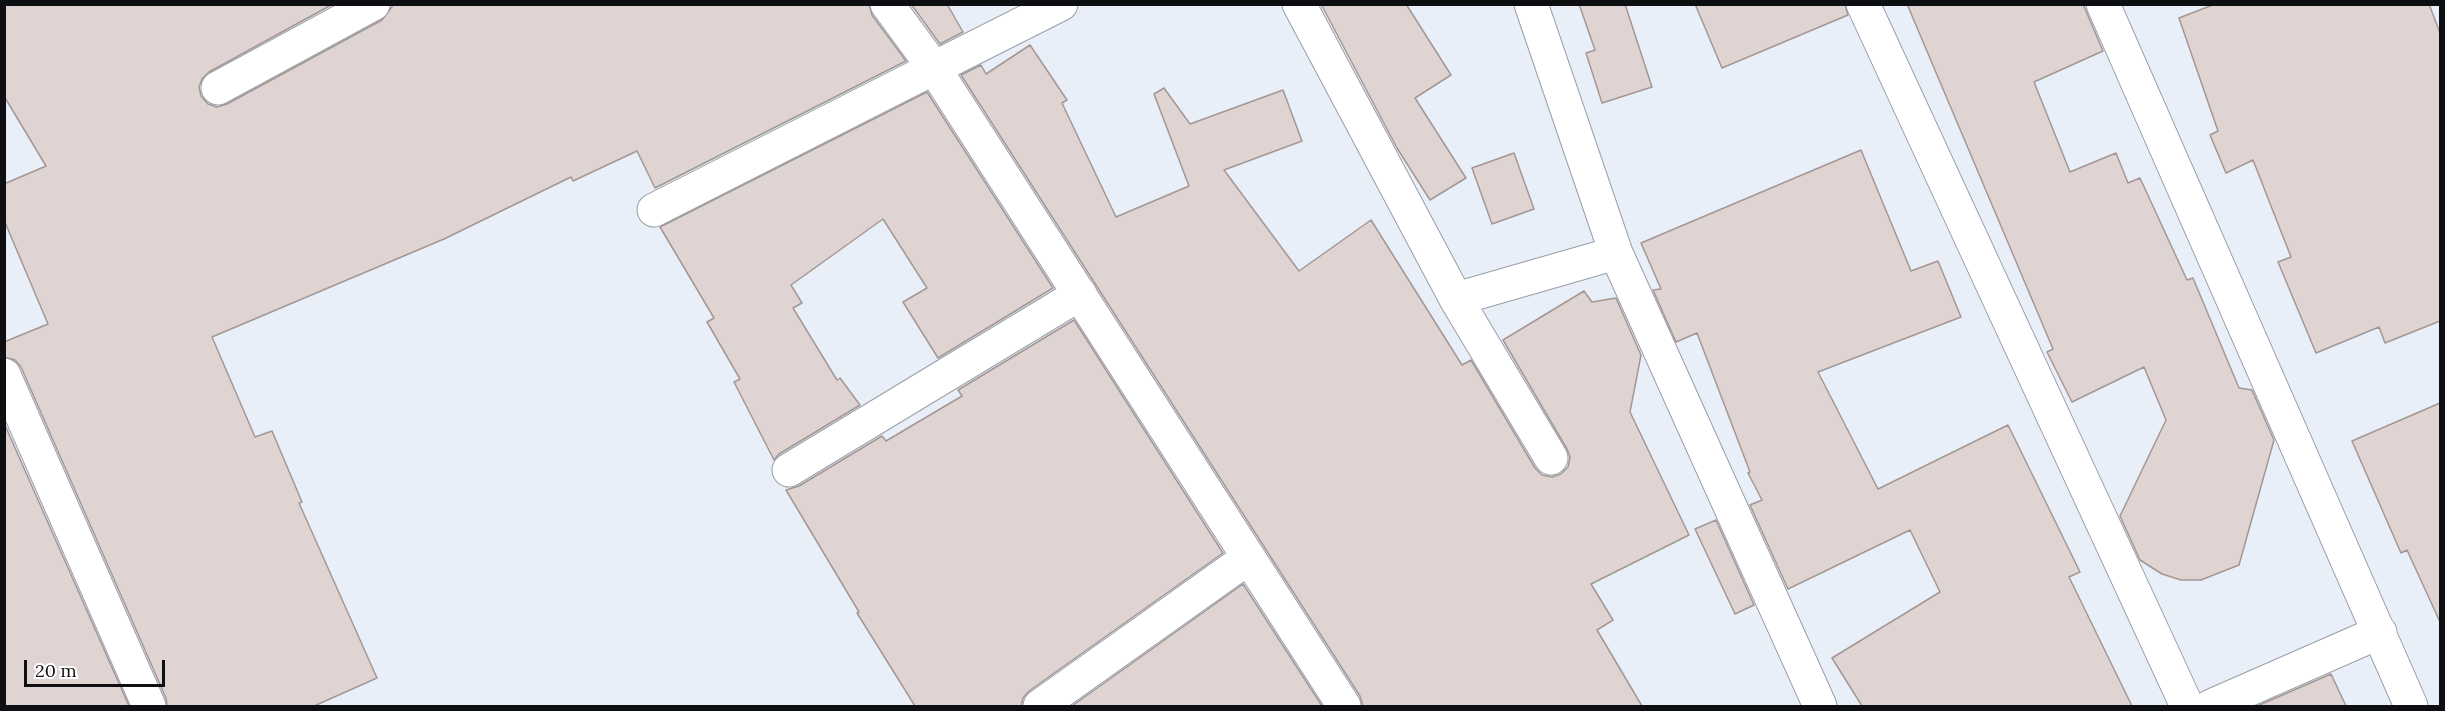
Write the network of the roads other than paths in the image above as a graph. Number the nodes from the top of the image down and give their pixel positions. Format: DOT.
graph roads {
  1 [pos="373,4"];
  2 [pos="887,4"];
  3 [pos="1060,4"];
  4 [pos="1299,4"];
  5 [pos="1531,4"];
  6 [pos="1863,4"];
  7 [pos="2103,4"];
  8 [pos="934,68"];
  9 [pos="218,88"];
  10 [pos="654,210"];
  11 [pos="1616,253"];
  12 [pos="1080,294"];
  13 [pos="1456,298"];
  14 [pos="4,375"];
  15 [pos="1551,458"];
  16 [pos="789,470"];
  17 [pos="1248,558"];
  18 [pos="2380,632"];
  19 [pos="150,706"];
  20 [pos="1040,706"];
  21 [pos="1344,706"];
  22 [pos="1821,706"];
  23 [pos="2187,706"];
  24 [pos="2211,706"];
  25 [pos="2410,706"];
  1 -- 9 [label="street"];
  2 -- 8 [label="street"];
  3 -- 8 [label="street"];
  4 -- 13 [label="street"];
  5 -- 11 [label="street"];
  6 -- 23 [label="street"];
  7 -- 18 [label="street"];
  8 -- 10 [label="street"];
  8 -- 12 [label="street"];
  11 -- 13 [label="street"];
  11 -- 22 [label="street"];
  12 -- 16 [label="street"];
  12 -- 17 [label="street"];
  13 -- 15 [label="street"];
  14 -- 19 [label="street"];
  17 -- 20 [label="street"];
  17 -- 21 [label="street"];
  18 -- 24 [label="street"];
  18 -- 25 [label="street"];
}
